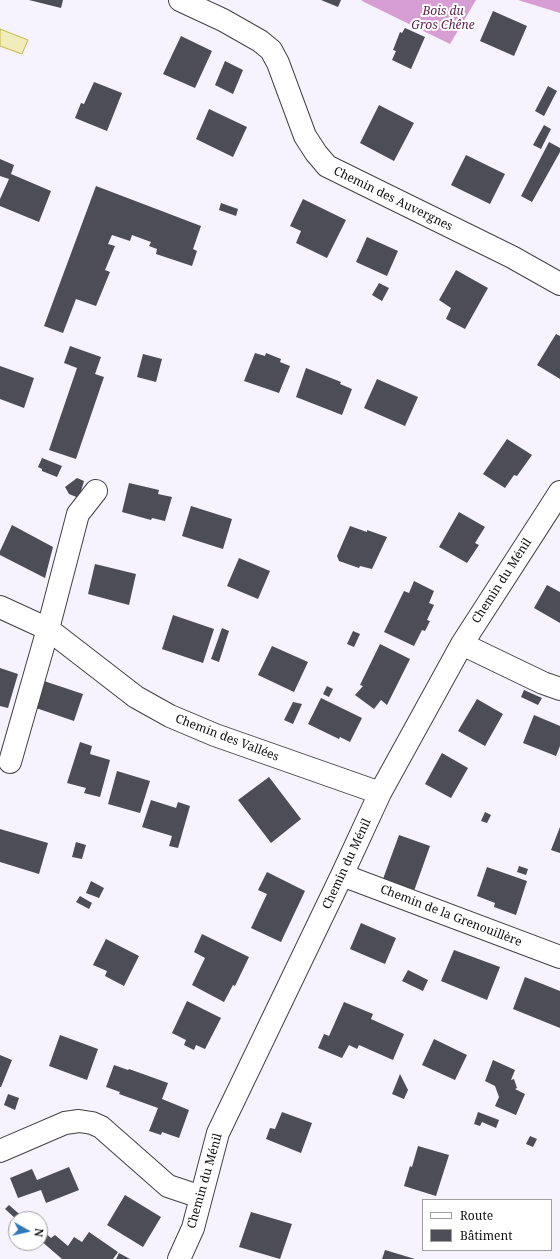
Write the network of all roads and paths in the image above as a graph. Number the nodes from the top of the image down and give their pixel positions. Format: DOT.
graph roads {
  1 [pos="180,0"];
  2 [pos="560,284"];
  3 [pos="96,491"];
  4 [pos="560,492"];
  5 [pos="0,607"];
  6 [pos="48,629"];
  7 [pos="462,644"];
  8 [pos="560,689"];
  9 [pos="10,762"];
  10 [pos="380,793"];
  11 [pos="342,875"];
  12 [pos="560,957"];
  13 [pos="0,1151"];
  14 [pos="201,1197"];
  15 [pos="179,1259"];
  1 -- 2 [label="street, Chemin des Auvergnes"];
  3 -- 6 [label="street"];
  4 -- 7 [label="street, Chemin du Ménil"];
  5 -- 6 [label="street, Chemin des Vallées"];
  6 -- 9 [label="street"];
  6 -- 10 [label="street, Chemin des Vallées"];
  7 -- 8 [label="street"];
  7 -- 10 [label="street, Chemin du Ménil"];
  10 -- 11 [label="street, Chemin du Ménil"];
  11 -- 12 [label="street, Chemin de la Grenouillère"];
  11 -- 14 [label="street, Chemin du Ménil"];
  13 -- 14 [label="street"];
  14 -- 15 [label="street, Chemin du Ménil"];
}
